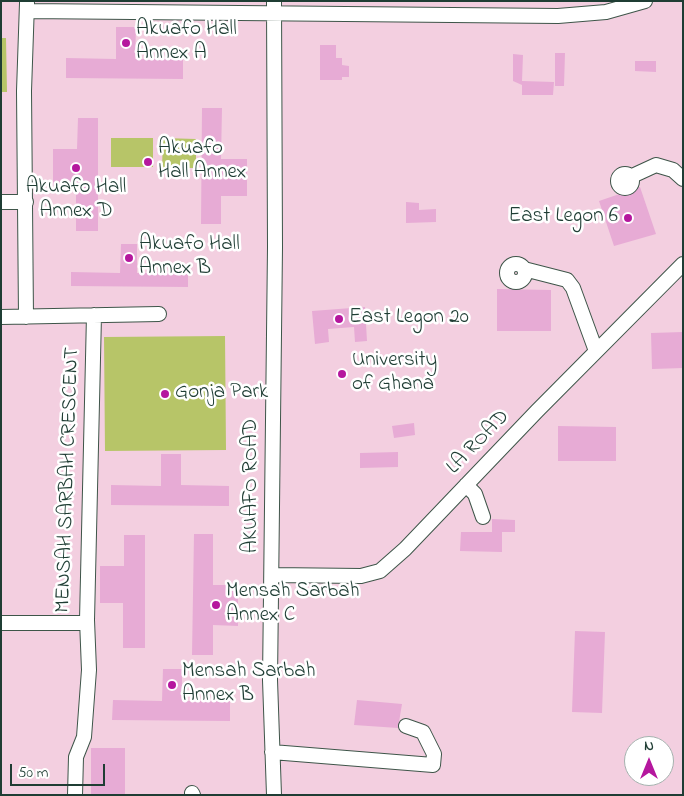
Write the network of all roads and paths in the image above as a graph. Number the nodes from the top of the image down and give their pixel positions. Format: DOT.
graph roads {
  1 [pos="644,1"];
  2 [pos="27,6"];
  3 [pos="274,7"];
  4 [pos="630,178"];
  5 [pos="683,179"];
  6 [pos="1,202"];
  7 [pos="26,202"];
  8 [pos="683,264"];
  9 [pos="524,268"];
  10 [pos="159,314"];
  11 [pos="94,315"];
  12 [pos="1,317"];
  13 [pos="26,317"];
  14 [pos="596,351"];
  15 [pos="466,485"];
  16 [pos="483,517"];
  17 [pos="272,575"];
  18 [pos="87,620"];
  19 [pos="1,623"];
  20 [pos="406,726"];
  21 [pos="272,752"];
  22 [pos="273,793"];
  23 [pos="75,795"];
  1 -- 3 [label="street"];
  2 -- 3 [label="street"];
  2 -- 7 [label="street"];
  3 -- 17 [label="street, AKUAFO ROAD"];
  4 -- 5 [label="street"];
  6 -- 7 [label="street"];
  7 -- 13 [label="street"];
  8 -- 14 [label="street, LA ROAD"];
  9 -- 14 [label="street"];
  10 -- 11 [label="street"];
  11 -- 13 [label="street"];
  11 -- 18 [label="street, MENSAH SARBAH CRESCENT"];
  12 -- 13 [label="street"];
  14 -- 15 [label="street, LA ROAD"];
  15 -- 16 [label="street"];
  15 -- 17 [label="street, LA ROAD"];
  17 -- 21 [label="street, AKUAFO ROAD"];
  18 -- 19 [label="street, MENSAH SARBAH CRESCENT"];
  18 -- 23 [label="street"];
  20 -- 21 [label="street"];
  21 -- 22 [label="street, AKUAFO ROAD"];
}
